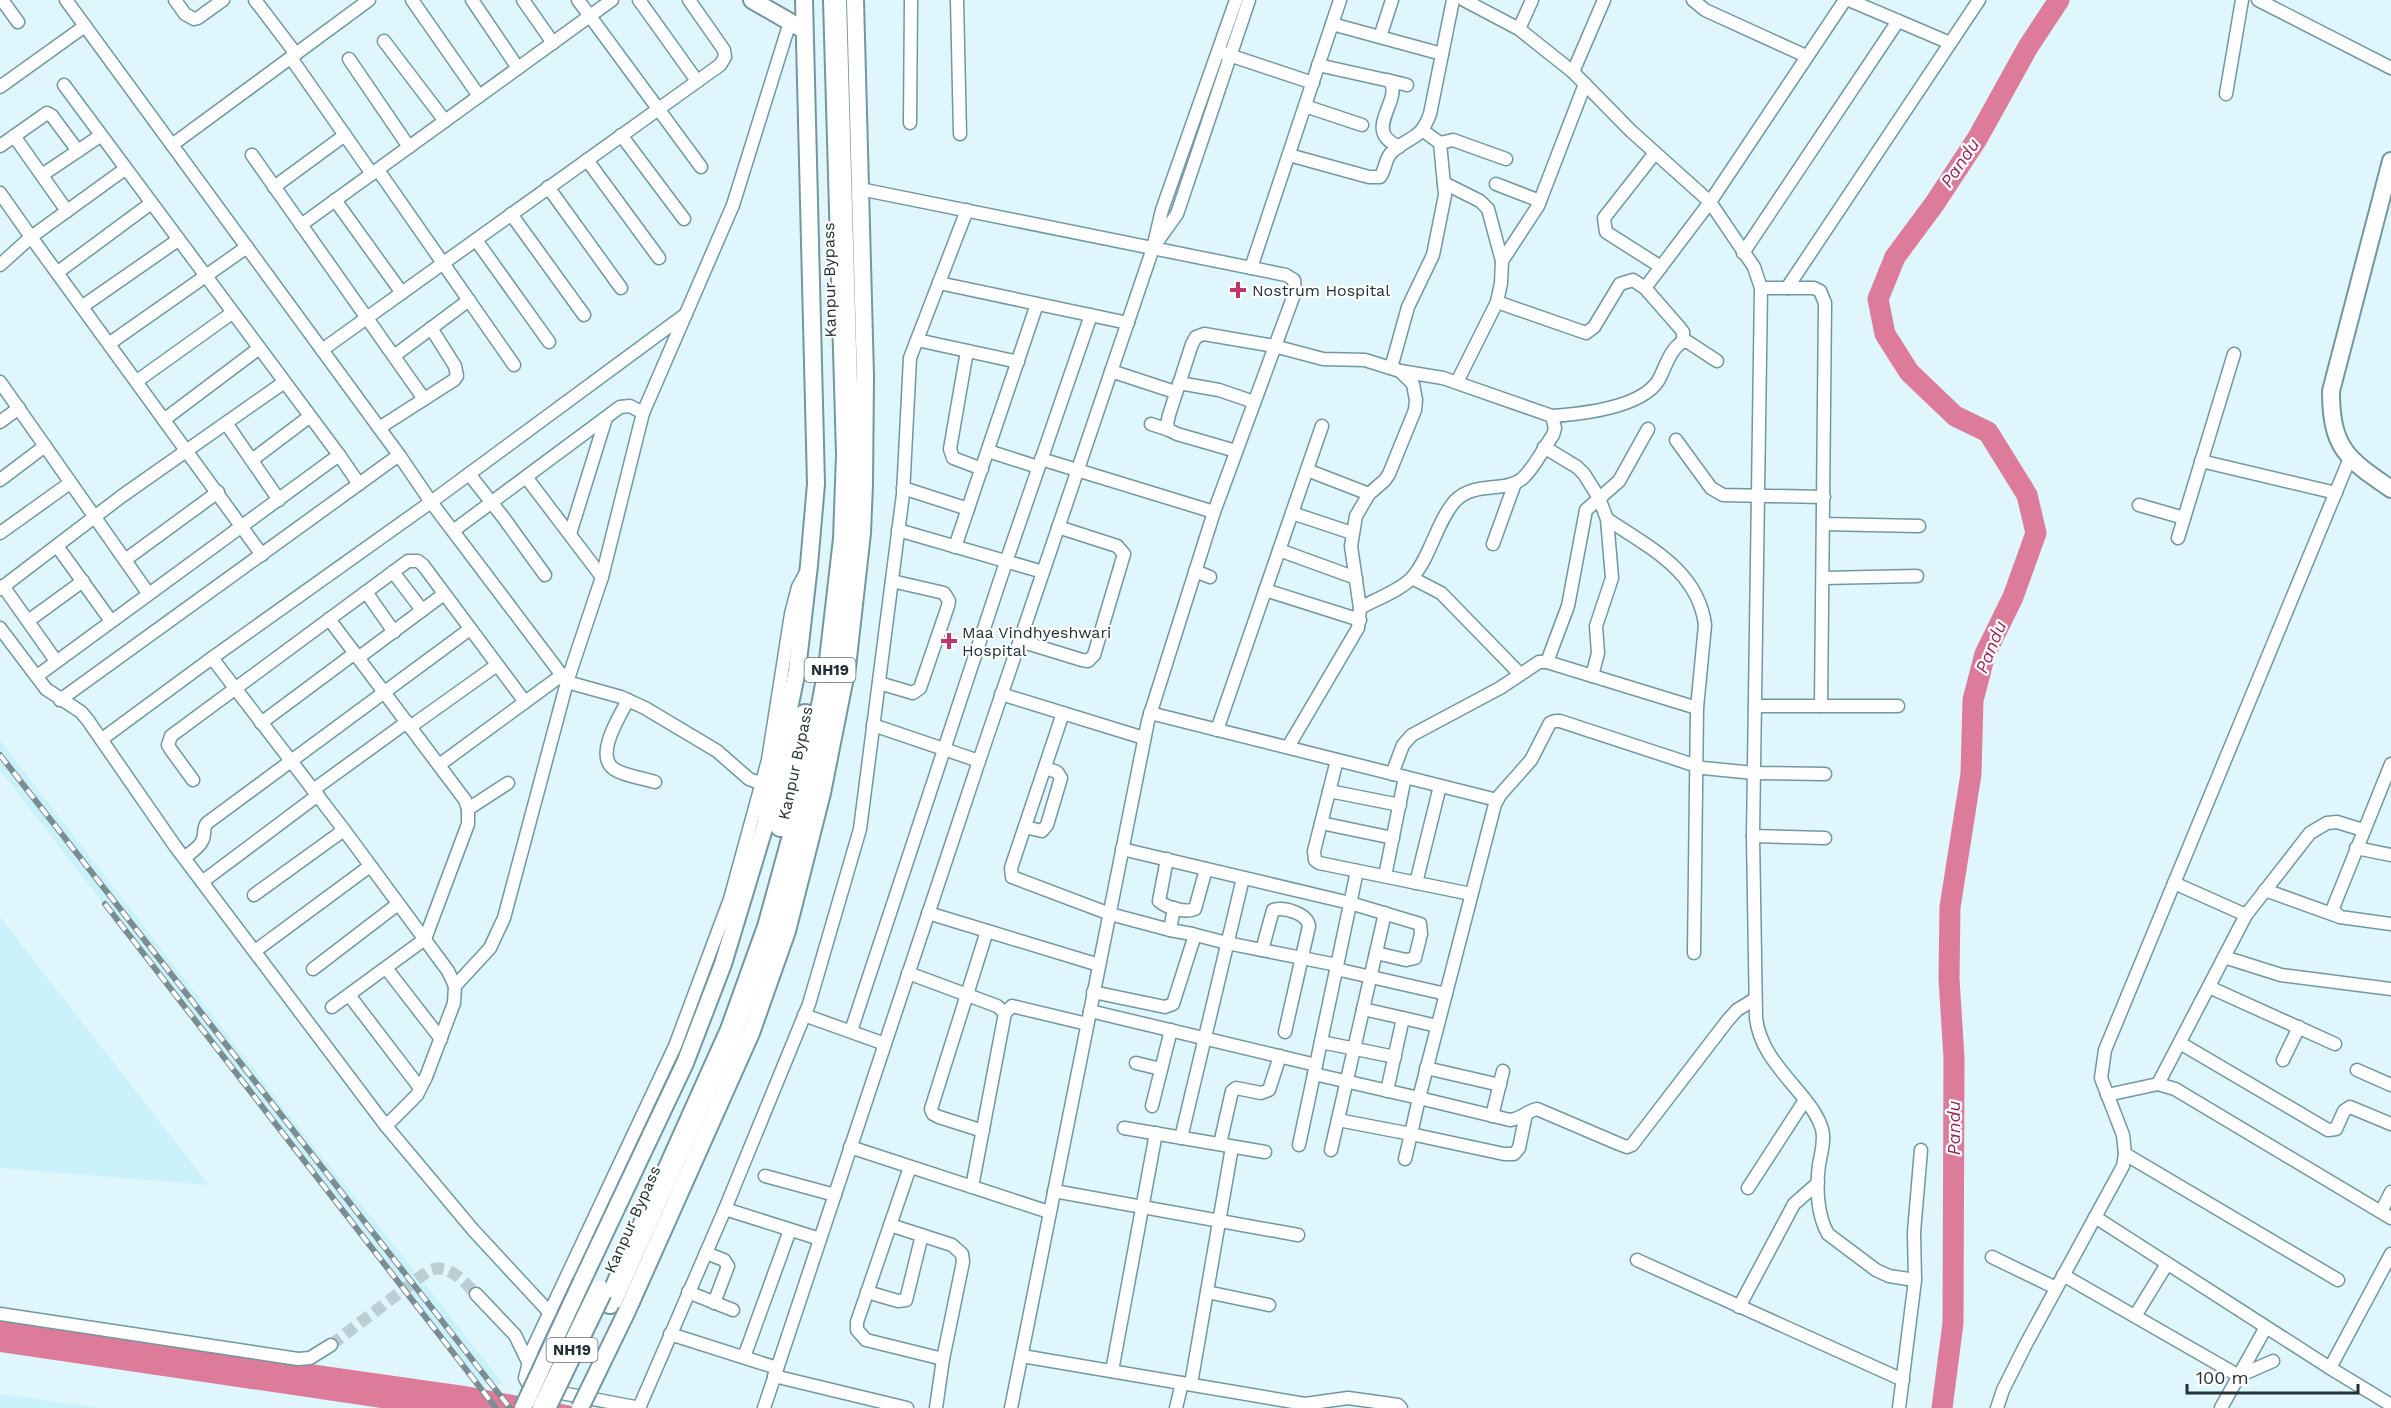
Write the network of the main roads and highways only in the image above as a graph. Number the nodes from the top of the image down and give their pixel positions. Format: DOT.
graph roads {
  1 [pos="752,0"];
  2 [pos="804,0"];
  3 [pos="822,0"];
  4 [pos="835,0"];
  5 [pos="855,0"];
  6 [pos="797,26"];
  7 [pos="2391,161"];
  8 [pos="2391,489"];
  9 [pos="523,1408"];
  10 [pos="544,1408"];
  11 [pos="560,1408"];
  12 [pos="580,1408"];
  1 -- 6 [label="main road"];
  2 -- 6 [label="main road"];
  3 -- 10 [label="highway, Kanpur Bypass / NH19, bridge"];
  4 -- 11 [label="highway, Kanpur Bypass / NH19"];
  5 -- 12 [label="main road, bridge"];
  6 -- 9 [label="main road, bridge"];
  7 -- 8 [label="main road"];
}
